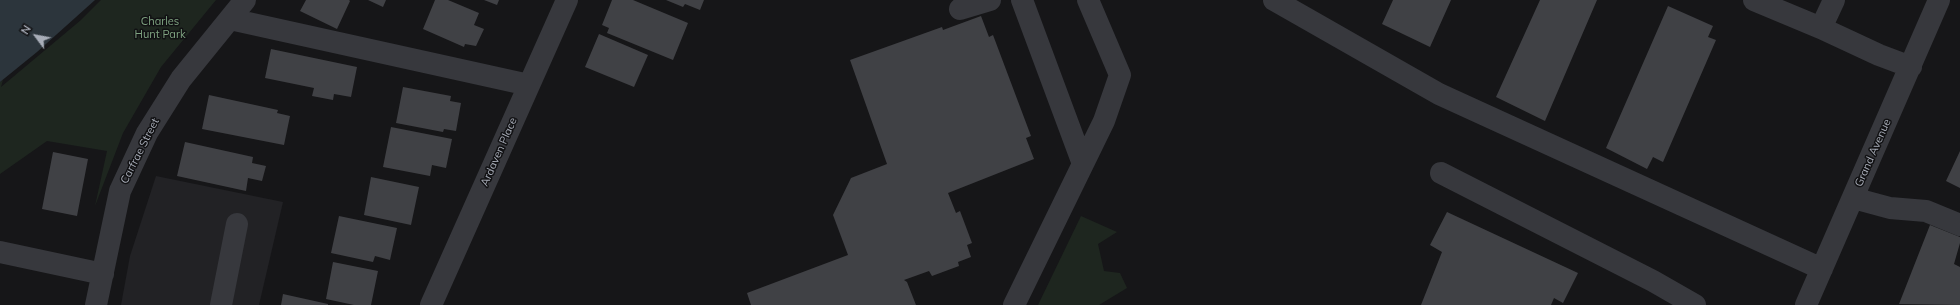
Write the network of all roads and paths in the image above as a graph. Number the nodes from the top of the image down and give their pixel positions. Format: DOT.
graph roads {
  1 [pos="245,0"];
  2 [pos="567,0"];
  3 [pos="990,0"];
  4 [pos="1022,0"];
  5 [pos="1088,0"];
  6 [pos="1274,0"];
  7 [pos="1754,0"];
  8 [pos="1834,0"];
  9 [pos="1939,0"];
  10 [pos="960,9"];
  11 [pos="230,19"];
  12 [pos="1822,28"];
  13 [pos="1910,67"];
  14 [pos="529,86"];
  15 [pos="1083,164"];
  16 [pos="1441,173"];
  17 [pos="1853,198"];
  18 [pos="236,224"];
  19 [pos="1960,225"];
  20 [pos="0,252"];
  21 [pos="1822,269"];
  22 [pos="103,274"];
  23 [pos="96,305"];
  24 [pos="221,305"];
  25 [pos="430,305"];
  26 [pos="1014,305"];
  27 [pos="1695,305"];
  28 [pos="1806,305"];
  1 -- 11 [label="street, Carfrae Street"];
  2 -- 14 [label="street, Ardaven Place"];
  3 -- 10 [label="street"];
  4 -- 15 [label="street"];
  5 -- 15 [label="street"];
  6 -- 21 [label="street"];
  7 -- 12 [label="street"];
  8 -- 12 [label="street"];
  9 -- 13 [label="street, Grand Avenue"];
  11 -- 14 [label="street"];
  11 -- 22 [label="street, Carfrae Street"];
  12 -- 13 [label="street"];
  13 -- 17 [label="street, Grand Avenue"];
  14 -- 25 [label="street, Ardaven Place"];
  15 -- 26 [label="street"];
  16 -- 27 [label="street"];
  17 -- 19 [label="street"];
  17 -- 21 [label="street, Grand Avenue"];
  18 -- 24 [label="street"];
  20 -- 22 [label="street"];
  21 -- 28 [label="street, Grand Avenue"];
  22 -- 23 [label="street, Carfrae Street"];
}
